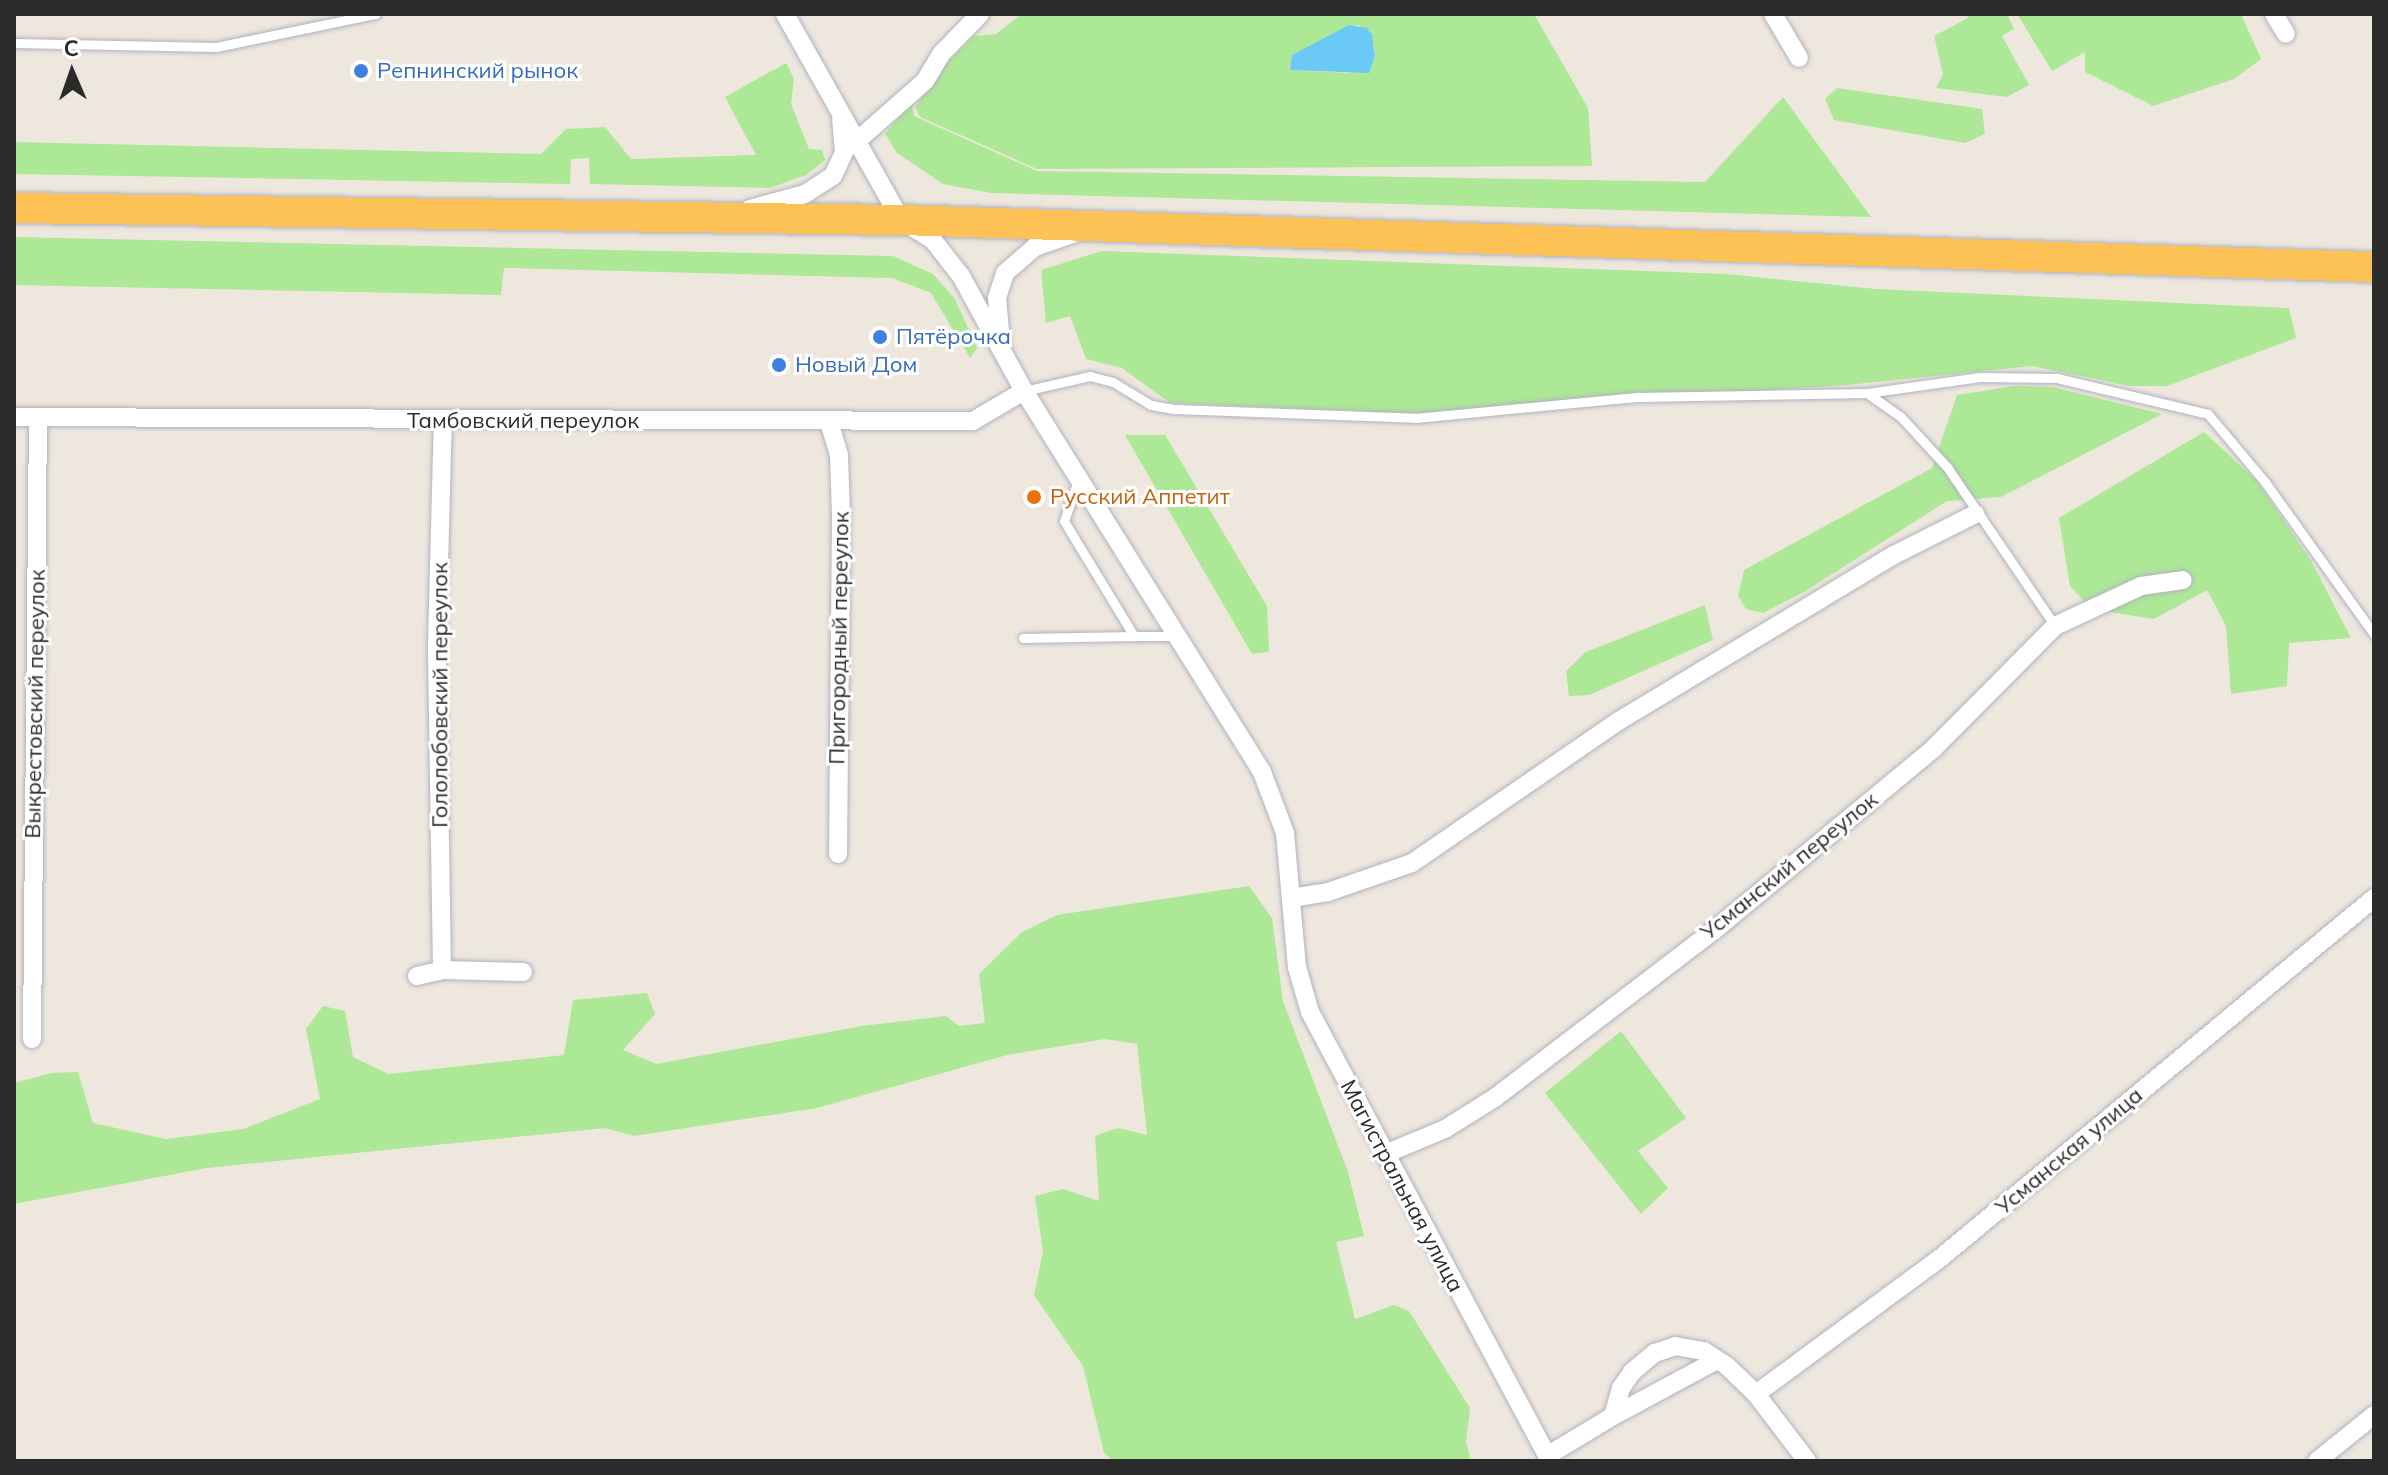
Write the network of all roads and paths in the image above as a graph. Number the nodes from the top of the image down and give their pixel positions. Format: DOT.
graph roads {
  1 [pos="376,14"];
  2 [pos="785,14"];
  3 [pos="980,14"];
  4 [pos="1773,14"];
  5 [pos="2274,14"];
  6 [pos="2286,34"];
  7 [pos="14,43"];
  8 [pos="1799,58"];
  9 [pos="826,84"];
  10 [pos="858,140"];
  11 [pos="14,208"];
  12 [pos="715,218"];
  13 [pos="901,220"];
  14 [pos="1119,226"];
  15 [pos="2372,268"];
  16 [pos="1002,353"];
  17 [pos="1024,391"];
  18 [pos="1867,393"];
  19 [pos="14,417"];
  20 [pos="38,417"];
  21 [pos="443,421"];
  22 [pos="829,422"];
  23 [pos="1078,480"];
  24 [pos="1975,514"];
  25 [pos="2183,580"];
  26 [pos="2055,626"];
  27 [pos="2374,634"];
  28 [pos="1134,636"];
  29 [pos="1173,636"];
  30 [pos="1023,638"];
  31 [pos="838,854"];
  32 [pos="1291,898"];
  33 [pos="2374,898"];
  34 [pos="442,970"];
  35 [pos="523,972"];
  36 [pos="417,976"];
  37 [pos="32,1039"];
  38 [pos="1385,1154"];
  39 [pos="1717,1360"];
  40 [pos="1756,1394"];
  41 [pos="2374,1415"];
  42 [pos="1613,1416"];
  43 [pos="1548,1458"];
  44 [pos="1807,1461"];
  45 [pos="2317,1461"];
  1 -- 7 [label="lane"];
  2 -- 9 [label="street"];
  3 -- 10 [label="street"];
  4 -- 8 [label="street"];
  5 -- 6 [label="street"];
  9 -- 10 [label="street"];
  9 -- 12 [label="street"];
  10 -- 13 [label="street"];
  11 -- 12 [label="highway"];
  12 -- 13 [label="highway"];
  13 -- 14 [label="highway"];
  13 -- 16 [label="street, Магистральная улица"];
  14 -- 15 [label="highway"];
  14 -- 16 [label="street"];
  16 -- 17 [label="street, Магистральная улица"];
  17 -- 18 [label="lane"];
  17 -- 22 [label="street, Тамбовский переулок"];
  17 -- 23 [label="street, Магистральная улица"];
  18 -- 24 [label="lane"];
  18 -- 27 [label="lane"];
  19 -- 20 [label="street, Тамбовский переулок"];
  20 -- 21 [label="street, Тамбовский переулок"];
  20 -- 37 [label="street, Выкрестовский переулок"];
  21 -- 22 [label="street, Тамбовский переулок"];
  21 -- 34 [label="street, Гололобовский переулок"];
  22 -- 31 [label="street, Пригородный переулок"];
  23 -- 28 [label="lane"];
  23 -- 29 [label="street, Магистральная улица"];
  24 -- 26 [label="lane"];
  24 -- 32 [label="street"];
  25 -- 26 [label="street, Усманский переулок"];
  26 -- 38 [label="street, Усманский переулок"];
  28 -- 29 [label="lane"];
  28 -- 30 [label="lane"];
  29 -- 32 [label="street, Магистральная улица"];
  32 -- 38 [label="street, Магистральная улица"];
  33 -- 40 [label="street, Усманская улица"];
  34 -- 35 [label="street"];
  34 -- 36 [label="street"];
  38 -- 43 [label="street, Магистральная улица"];
  39 -- 40 [label="street"];
  39 -- 42 [label="street"];
  39 -- 42 [label="street"];
  40 -- 44 [label="street"];
  41 -- 45 [label="street"];
  42 -- 43 [label="street"];
}
